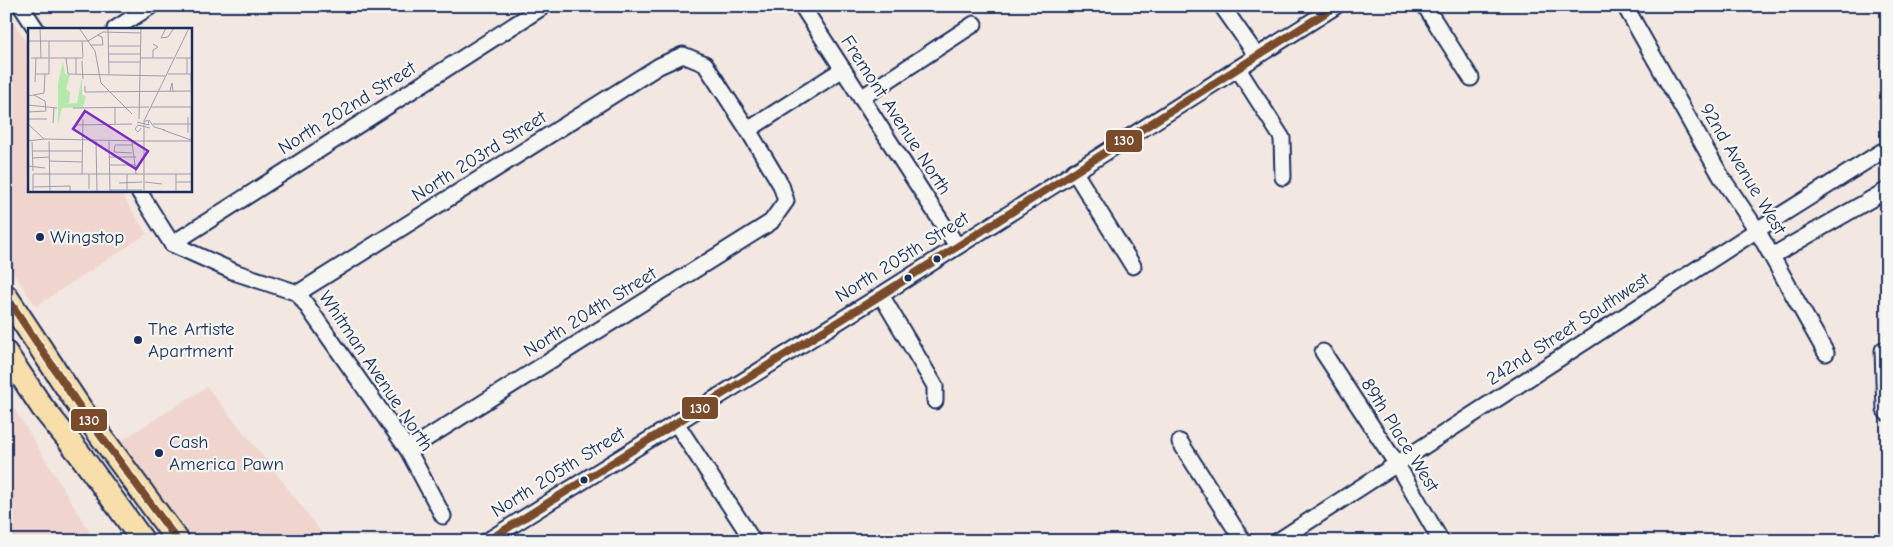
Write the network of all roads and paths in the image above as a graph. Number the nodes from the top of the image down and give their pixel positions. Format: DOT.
graph roads {
  1 [pos="21,6"];
  2 [pos="151,6"];
  3 [pos="544,6"];
  4 [pos="802,6"];
  5 [pos="1222,6"];
  6 [pos="1336,6"];
  7 [pos="1425,6"];
  8 [pos="1625,6"];
  9 [pos="974,24"];
  10 [pos="35,28"];
  11 [pos="117,28"];
  12 [pos="1257,56"];
  13 [pos="843,69"];
  14 [pos="1238,69"];
  15 [pos="1471,78"];
  16 [pos="861,98"];
  17 [pos="748,130"];
  18 [pos="1881,152"];
  19 [pos="1074,171"];
  20 [pos="1284,176"];
  21 [pos="1887,190"];
  22 [pos="139,191"];
  23 [pos="1756,230"];
  24 [pos="172,244"];
  25 [pos="957,246"];
  26 [pos="1772,256"];
  27 [pos="1133,266"];
  28 [pos="298,293"];
  29 [pos="881,295"];
  30 [pos="6,296"];
  31 [pos="1883,350"];
  32 [pos="1323,352"];
  33 [pos="6,353"];
  34 [pos="1826,353"];
  35 [pos="935,401"];
  36 [pos="1887,413"];
  37 [pos="676,422"];
  38 [pos="1180,442"];
  39 [pos="408,450"];
  40 [pos="1396,464"];
  41 [pos="443,516"];
  42 [pos="143,541"];
  43 [pos="178,541"];
  44 [pos="487,541"];
  45 [pos="753,541"];
  46 [pos="1243,541"];
  47 [pos="1278,541"];
  48 [pos="1441,541"];
  1 -- 10 [label="street"];
  2 -- 11 [label="street"];
  3 -- 24 [label="street, North 202nd Street"];
  4 -- 13 [label="street, Fremont Avenue North"];
  5 -- 12 [label="street"];
  6 -- 12 [label="street, North 205th Street"];
  7 -- 15 [label="street"];
  8 -- 23 [label="street, 92nd Avenue West"];
  9 -- 16 [label="street"];
  12 -- 14 [label="street, North 205th Street"];
  13 -- 16 [label="street, Fremont Avenue North"];
  13 -- 17 [label="street"];
  14 -- 19 [label="street, North 205th Street"];
  14 -- 20 [label="street"];
  16 -- 25 [label="street, Fremont Avenue North"];
  17 -- 28 [label="street, North 203rd Street"];
  17 -- 39 [label="street, North 204th Street"];
  18 -- 23 [label="street, 242nd Street Southwest"];
  19 -- 25 [label="street, North 205th Street"];
  19 -- 27 [label="street"];
  21 -- 26 [label="street"];
  22 -- 24 [label="street"];
  23 -- 26 [label="street, 92nd Avenue West"];
  23 -- 40 [label="street, 242nd Street Southwest"];
  24 -- 28 [label="street, Whitman Avenue North"];
  25 -- 29 [label="street, North 205th Street"];
  26 -- 34 [label="street, 92nd Avenue West"];
  28 -- 39 [label="street, Whitman Avenue North"];
  29 -- 35 [label="street"];
  29 -- 37 [label="street, North 205th Street"];
  30 -- 43 [label="highway"];
  31 -- 36 [label="street"];
  32 -- 40 [label="street, 89th Place West"];
  33 -- 42 [label="highway"];
  37 -- 44 [label="street, North 205th Street"];
  37 -- 45 [label="street"];
  38 -- 46 [label="street"];
  39 -- 41 [label="street, Whitman Avenue North"];
  40 -- 47 [label="street, 242nd Street Southwest"];
  40 -- 48 [label="street, 89th Place West"];
}
